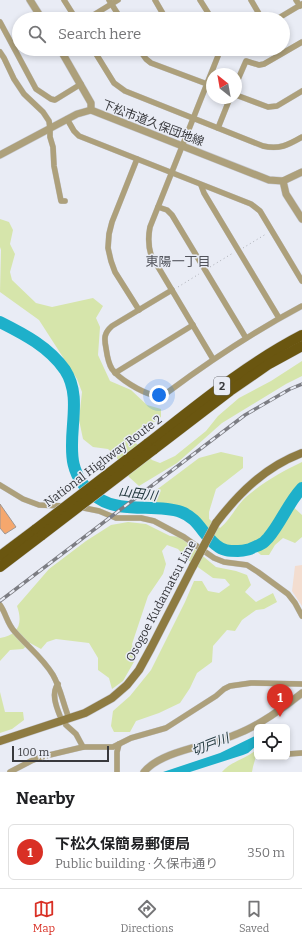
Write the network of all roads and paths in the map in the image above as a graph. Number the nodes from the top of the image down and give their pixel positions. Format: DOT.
graph roads {
  1 [pos="30,0"];
  2 [pos="64,0"];
  3 [pos="118,0"];
  4 [pos="155,0"];
  5 [pos="200,0"];
  6 [pos="251,0"];
  7 [pos="296,0"];
  8 [pos="110,2"];
  9 [pos="301,5"];
  10 [pos="38,12"];
  11 [pos="72,12"];
  12 [pos="96,12"];
  13 [pos="116,12"];
  14 [pos="162,12"];
  15 [pos="208,12"];
  16 [pos="258,12"];
  17 [pos="290,12"];
  18 [pos="0,22"];
  19 [pos="302,42"];
  20 [pos="12,44"];
  21 [pos="290,49"];
  22 [pos="0,52"];
  23 [pos="18,56"];
  24 [pos="64,56"];
  25 [pos="97,56"];
  26 [pos="143,56"];
  27 [pos="218,56"];
  28 [pos="278,56"];
  29 [pos="213,68"];
  30 [pos="242,70"];
  31 [pos="81,84"];
  32 [pos="206,84"];
  33 [pos="206,86"];
  34 [pos="302,91"];
  35 [pos="242,97"];
  36 [pos="228,104"];
  37 [pos="91,110"];
  38 [pos="67,119"];
  39 [pos="193,119"];
  40 [pos="50,128"];
  41 [pos="218,128"];
  42 [pos="302,137"];
  43 [pos="182,145"];
  44 [pos="0,155"];
  45 [pos="137,159"];
  46 [pos="172,172"];
  47 [pos="302,172"];
  48 [pos="283,181"];
  49 [pos="201,185"];
  50 [pos="66,201"];
  51 [pos="158,207"];
  52 [pos="302,219"];
  53 [pos="272,231"];
  54 [pos="238,251"];
  55 [pos="205,270"];
  56 [pos="302,281"];
  57 [pos="172,290"];
  58 [pos="302,306"];
  59 [pos="139,310"];
  60 [pos="279,318"];
  61 [pos="193,325"];
  62 [pos="302,335"];
  63 [pos="246,338"];
  64 [pos="302,346"];
  65 [pos="213,359"];
  66 [pos="115,373"];
  67 [pos="150,447"];
  68 [pos="302,453"];
  69 [pos="0,485"];
  70 [pos="39,532"];
  71 [pos="0,556"];
  72 [pos="0,567"];
  73 [pos="0,605"];
  74 [pos="302,616"];
  75 [pos="58,684"];
  76 [pos="302,684"];
  77 [pos="302,693"];
  78 [pos="60,716"];
  79 [pos="68,722"];
  80 [pos="0,741"];
  81 [pos="119,744"];
  82 [pos="83,747"];
  83 [pos="302,753"];
  84 [pos="290,754"];
  85 [pos="10,772"];
  86 [pos="117,772"];
  87 [pos="144,772"];
  1 -- 10 [label="street"];
  2 -- 11 [label="street"];
  3 -- 8 [label="street"];
  4 -- 14 [label="street"];
  5 -- 15 [label="street"];
  6 -- 16 [label="street"];
  7 -- 9 [label="street"];
  8 -- 12 [label="street"];
  8 -- 13 [label="street"];
  9 -- 17 [label="street"];
  18 -- 20 [label="street"];
  19 -- 21 [label="street"];
  22 -- 40 [label="street"];
  23 -- 31 [label="street"];
  24 -- 31 [label="street"];
  25 -- 39 [label="street"];
  26 -- 32 [label="street"];
  27 -- 29 [label="street"];
  28 -- 30 [label="street"];
  31 -- 37 [label="street"];
  33 -- 39 [label="street"];
  34 -- 35 [label="street"];
  36 -- 41 [label="street"];
  37 -- 38 [label="street, 下松市道久保団地線"];
  37 -- 43 [label="street, 下松市道久保団地線"];
  38 -- 40 [label="street, 下松市道久保団地線"];
  38 -- 45 [label="street"];
  39 -- 41 [label="street"];
  39 -- 43 [label="street"];
  40 -- 44 [label="street, 下松市道久保団地線"];
  40 -- 50 [label="street"];
  41 -- 42 [label="street"];
  43 -- 46 [label="street"];
  43 -- 48 [label="street, 下松市道久保団地線"];
  45 -- 46 [label="street"];
  45 -- 59 [label="street"];
  46 -- 49 [label="street"];
  46 -- 51 [label="street"];
  47 -- 48 [label="street"];
  48 -- 52 [label="street"];
  49 -- 53 [label="street"];
  49 -- 54 [label="street"];
  51 -- 55 [label="street"];
  51 -- 57 [label="street"];
  53 -- 54 [label="path"];
  53 -- 56 [label="street"];
  54 -- 55 [label="path"];
  54 -- 60 [label="street"];
  55 -- 57 [label="path"];
  55 -- 63 [label="street"];
  57 -- 59 [label="street"];
  57 -- 61 [label="street"];
  58 -- 60 [label="street"];
  59 -- 66 [label="street"];
  60 -- 63 [label="street"];
  61 -- 65 [label="street"];
  61 -- 66 [label="street"];
  62 -- 67 [label="highway, National Highway Route 2 / 2"];
  63 -- 65 [label="street"];
  64 -- 67 [label="highway, National Highway Route 2 / 2"];
  65 -- 66 [label="street"];
  67 -- 70 [label="highway, National Highway Route 2 / 2, bridge"];
  68 -- 79 [label="main road, Osogoe Kudamatsu Line, bridge"];
  69 -- 74 [label="street"];
  70 -- 71 [label="highway, National Highway Route 2 / 2"];
  70 -- 72 [label="highway, National Highway Route 2 / 2"];
  73 -- 75 [label="street"];
  75 -- 78 [label="street"];
  75 -- 79 [label="street"];
  76 -- 81 [label="street"];
  77 -- 87 [label="street"];
  79 -- 80 [label="main road, Osogoe Kudamatsu Line"];
  79 -- 82 [label="street"];
  81 -- 82 [label="street"];
  81 -- 86 [label="street"];
  82 -- 85 [label="street"];
  83 -- 84 [label="street"];
}
